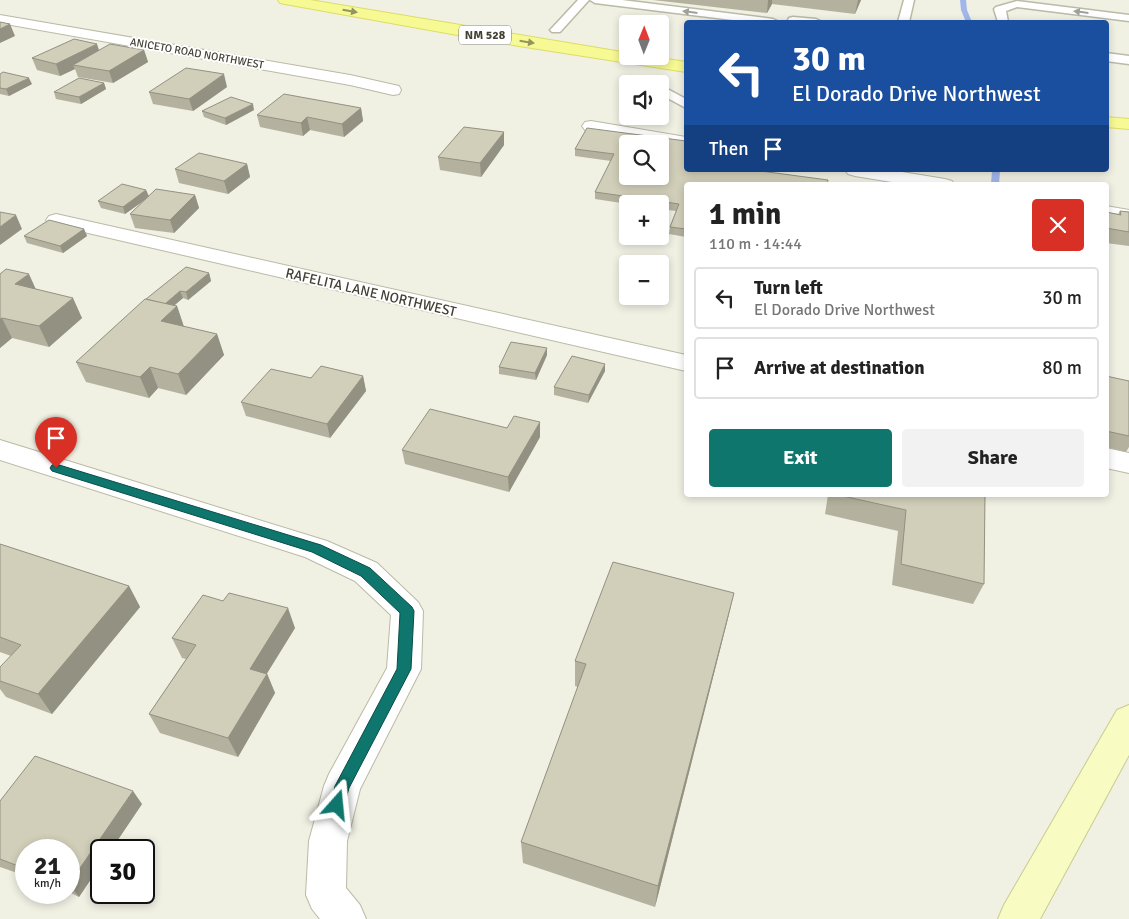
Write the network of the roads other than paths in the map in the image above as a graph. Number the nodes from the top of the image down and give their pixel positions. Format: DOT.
graph roads {
  1 [pos="285,0"];
  2 [pos="584,0"];
  3 [pos="595,0"];
  4 [pos="910,0"];
  5 [pos="1129,18"];
  6 [pos="0,19"];
  7 [pos="757,20"];
  8 [pos="905,20"];
  9 [pos="1003,20"];
  10 [pos="541,28"];
  11 [pos="556,30"];
  12 [pos="574,32"];
  13 [pos="619,56"];
  14 [pos="1109,57"];
  15 [pos="1129,60"];
  16 [pos="669,64"];
  17 [pos="684,66"];
  18 [pos="393,90"];
  19 [pos="669,94"];
  20 [pos="684,103"];
  21 [pos="1109,122"];
  22 [pos="1129,124"];
  23 [pos="591,126"];
  24 [pos="684,142"];
  25 [pos="867,172"];
  26 [pos="927,182"];
  27 [pos="1109,213"];
  28 [pos="1129,216"];
  29 [pos="56,220"];
  30 [pos="684,363"];
  31 [pos="0,450"];
  32 [pos="1109,459"];
  33 [pos="1129,463"];
  34 [pos="1129,721"];
  35 [pos="346,919"];
  36 [pos="1018,919"];
  1 -- 13 [label="main road, NM 528, one-way"];
  2 -- 11 [label="lane"];
  7 -- 3 [label="lane, one-way"];
  4 -- 8 [label="lane"];
  5 -- 9 [label="lane, one-way"];
  6 -- 18 [label="street, ANICETO ROAD NORTHWEST"];
  10 -- 11 [label="main road"];
  11 -- 12 [label="main road"];
  14 -- 15 [label="lane"];
  16 -- 17 [label="main road, NM 528"];
  19 -- 20 [label="lane"];
  21 -- 22 [label="main road"];
  23 -- 24 [label="street"];
  25 -- 26 [label="street"];
  27 -- 28 [label="street"];
  29 -- 30 [label="street, RAFELITA LANE NORTHWEST"];
  31 -- 35 [label="street"];
  32 -- 33 [label="street"];
  34 -- 36 [label="main road"];
}
